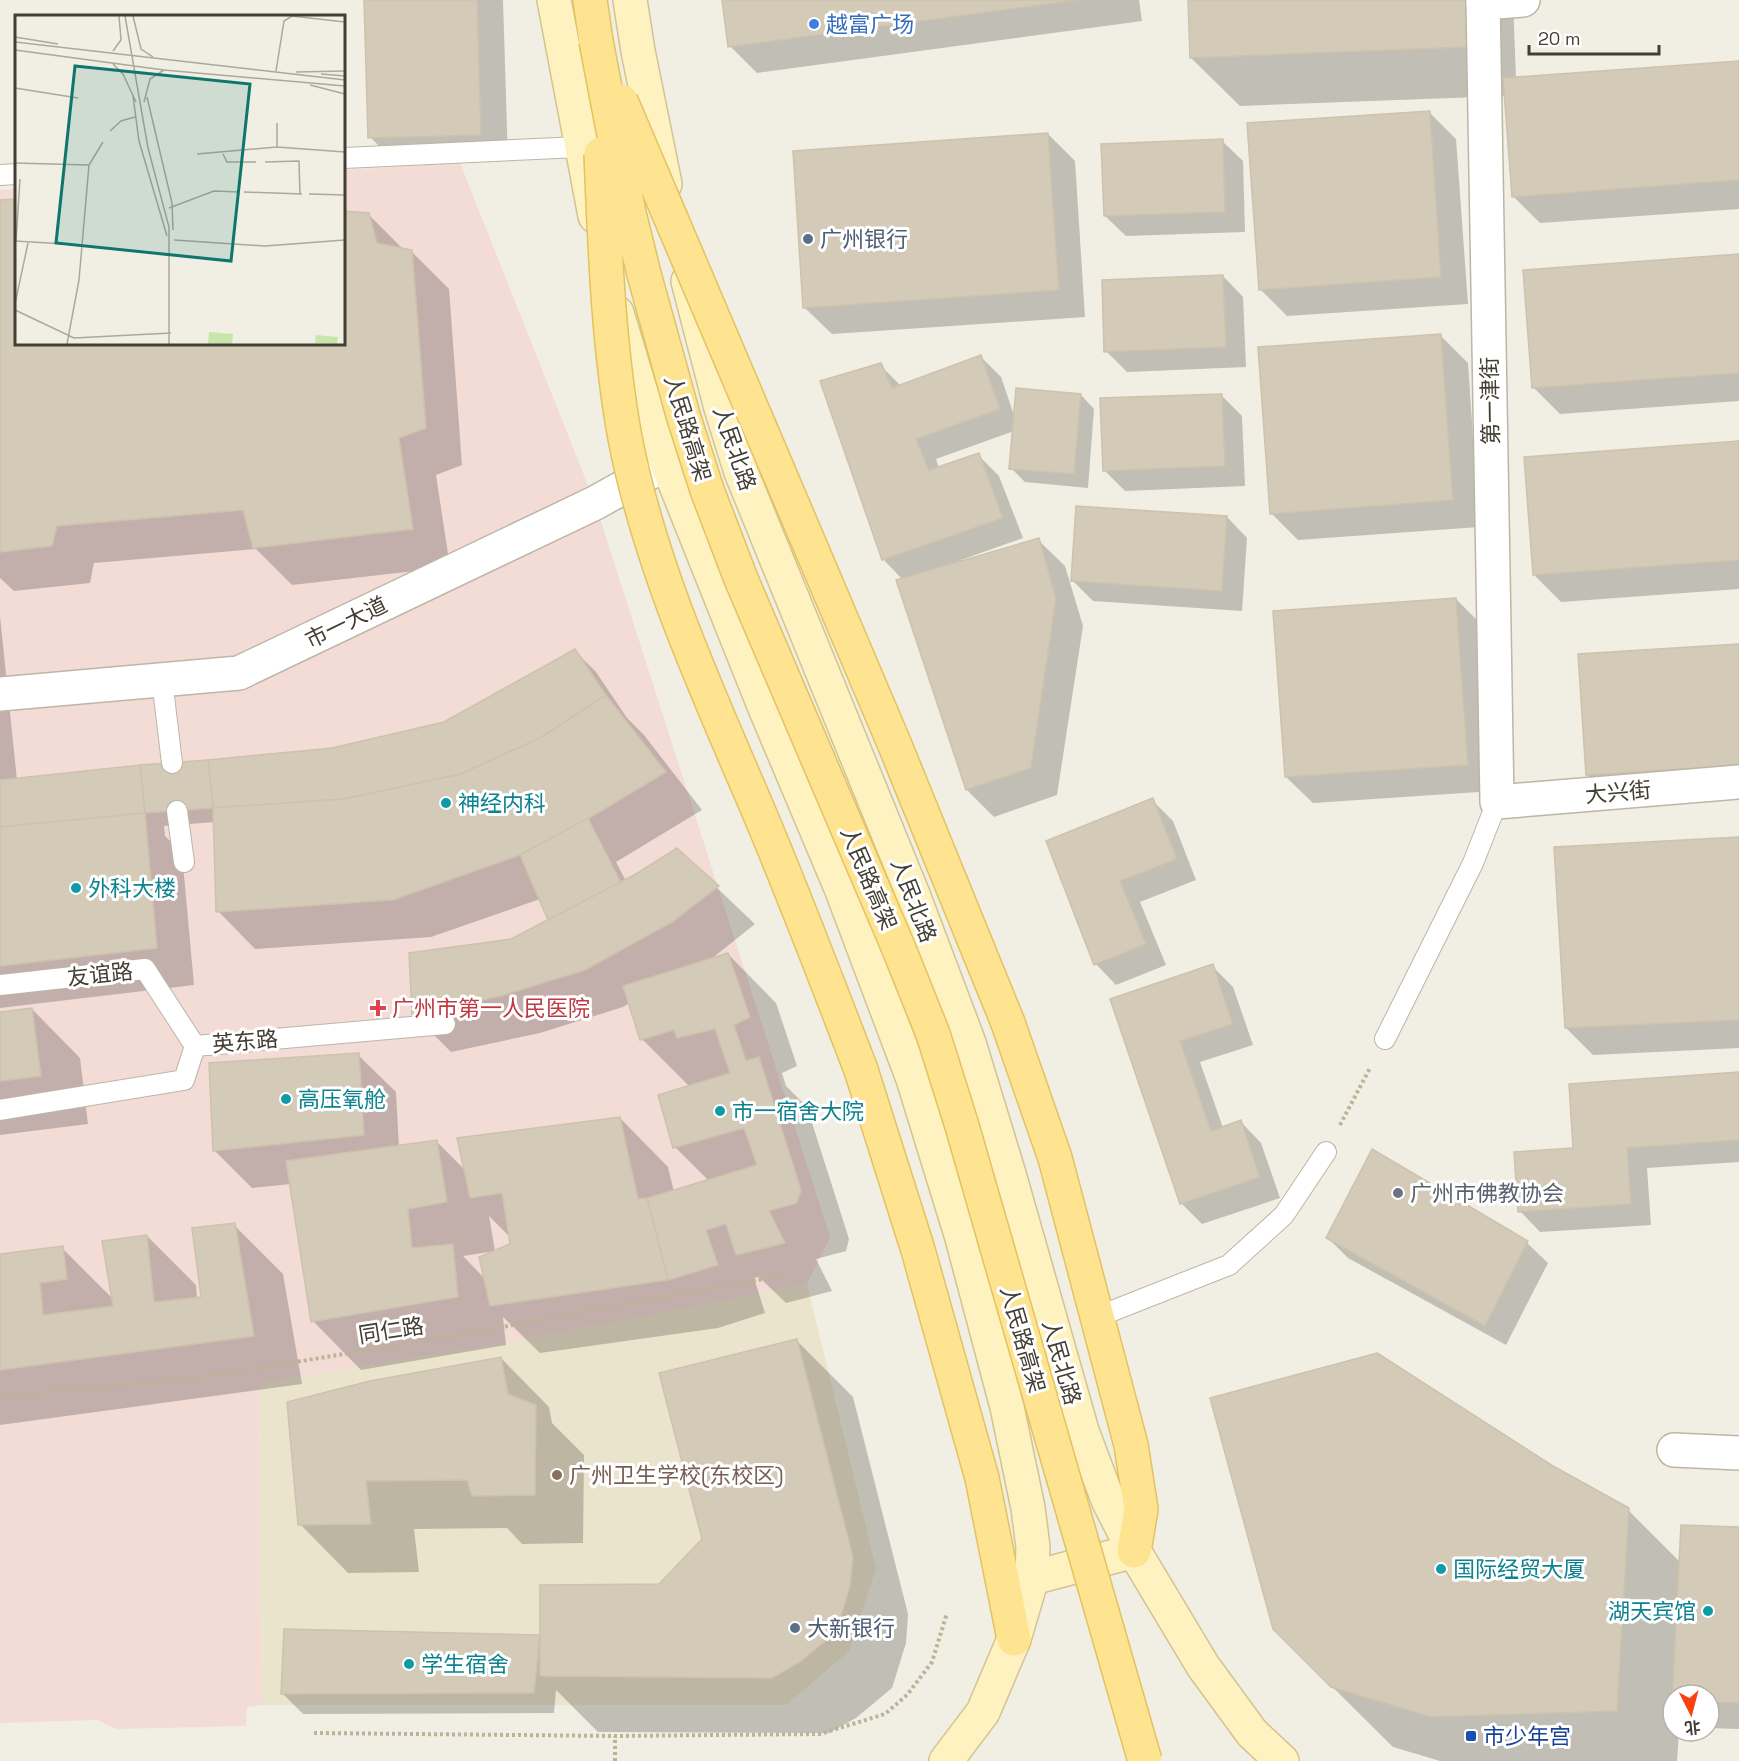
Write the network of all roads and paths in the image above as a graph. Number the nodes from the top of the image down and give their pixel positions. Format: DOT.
graph roads {
  1 [pos="554,0"];
  2 [pos="590,0"];
  3 [pos="630,0"];
  4 [pos="1523,0"];
  5 [pos="1483,1"];
  6 [pos="596,42"];
  7 [pos="580,147"];
  8 [pos="345,158"];
  9 [pos="15,174"];
  10 [pos="0,175"];
  11 [pos="667,463"];
  12 [pos="162,680"];
  13 [pos="0,694"];
  14 [pos="172,763"];
  15 [pos="1739,782"];
  16 [pos="1497,802"];
  17 [pos="177,811"];
  18 [pos="184,862"];
  19 [pos="0,985"];
  20 [pos="445,1024"];
  21 [pos="1385,1039"];
  22 [pos="195,1046"];
  23 [pos="0,1110"];
  24 [pos="1326,1152"];
  25 [pos="785,1275"];
  26 [pos="1097,1317"];
  27 [pos="0,1396"];
  28 [pos="1674,1450"];
  29 [pos="1739,1453"];
  30 [pos="1134,1551"];
  31 [pos="1032,1578"];
  32 [pos="947,1613"];
  33 [pos="1014,1639"];
  34 [pos="314,1733"];
  35 [pos="615,1736"];
  36 [pos="615,1761"];
  37 [pos="946,1761"];
  38 [pos="1145,1761"];
  39 [pos="1282,1761"];
  1 -- 7 [label="main road"];
  2 -- 6 [label="main road, 人民路高架"];
  3 -- 30 [label="main road, 人民北路"];
  4 -- 5 [label="street"];
  5 -- 16 [label="street, 第一津街"];
  6 -- 26 [label="main road, bridge"];
  6 -- 33 [label="main road, bridge"];
  6 -- 38 [label="main road, 人民路高架, bridge"];
  7 -- 8 [label="lane"];
  7 -- 11 [label="main road"];
  9 -- 10 [label="lane"];
  11 -- 12 [label="street, 市一大道"];
  11 -- 31 [label="main road"];
  12 -- 13 [label="street, 市一大道"];
  12 -- 14 [label="lane"];
  15 -- 16 [label="street, 大兴街"];
  16 -- 21 [label="lane"];
  17 -- 18 [label="lane"];
  19 -- 22 [label="lane, 友谊路"];
  20 -- 22 [label="lane, 英东路"];
  21 -- 24 [label="path"];
  22 -- 23 [label="lane, 英东路"];
  24 -- 26 [label="lane"];
  25 -- 27 [label="path, 同仁路"];
  26 -- 30 [label="main road"];
  28 -- 29 [label="street"];
  30 -- 31 [label="main road"];
  30 -- 39 [label="main road, 人民北路"];
  31 -- 33 [label="main road"];
  32 -- 35 [label="path"];
  33 -- 37 [label="main road"];
  34 -- 35 [label="path"];
  35 -- 36 [label="path"];
}
